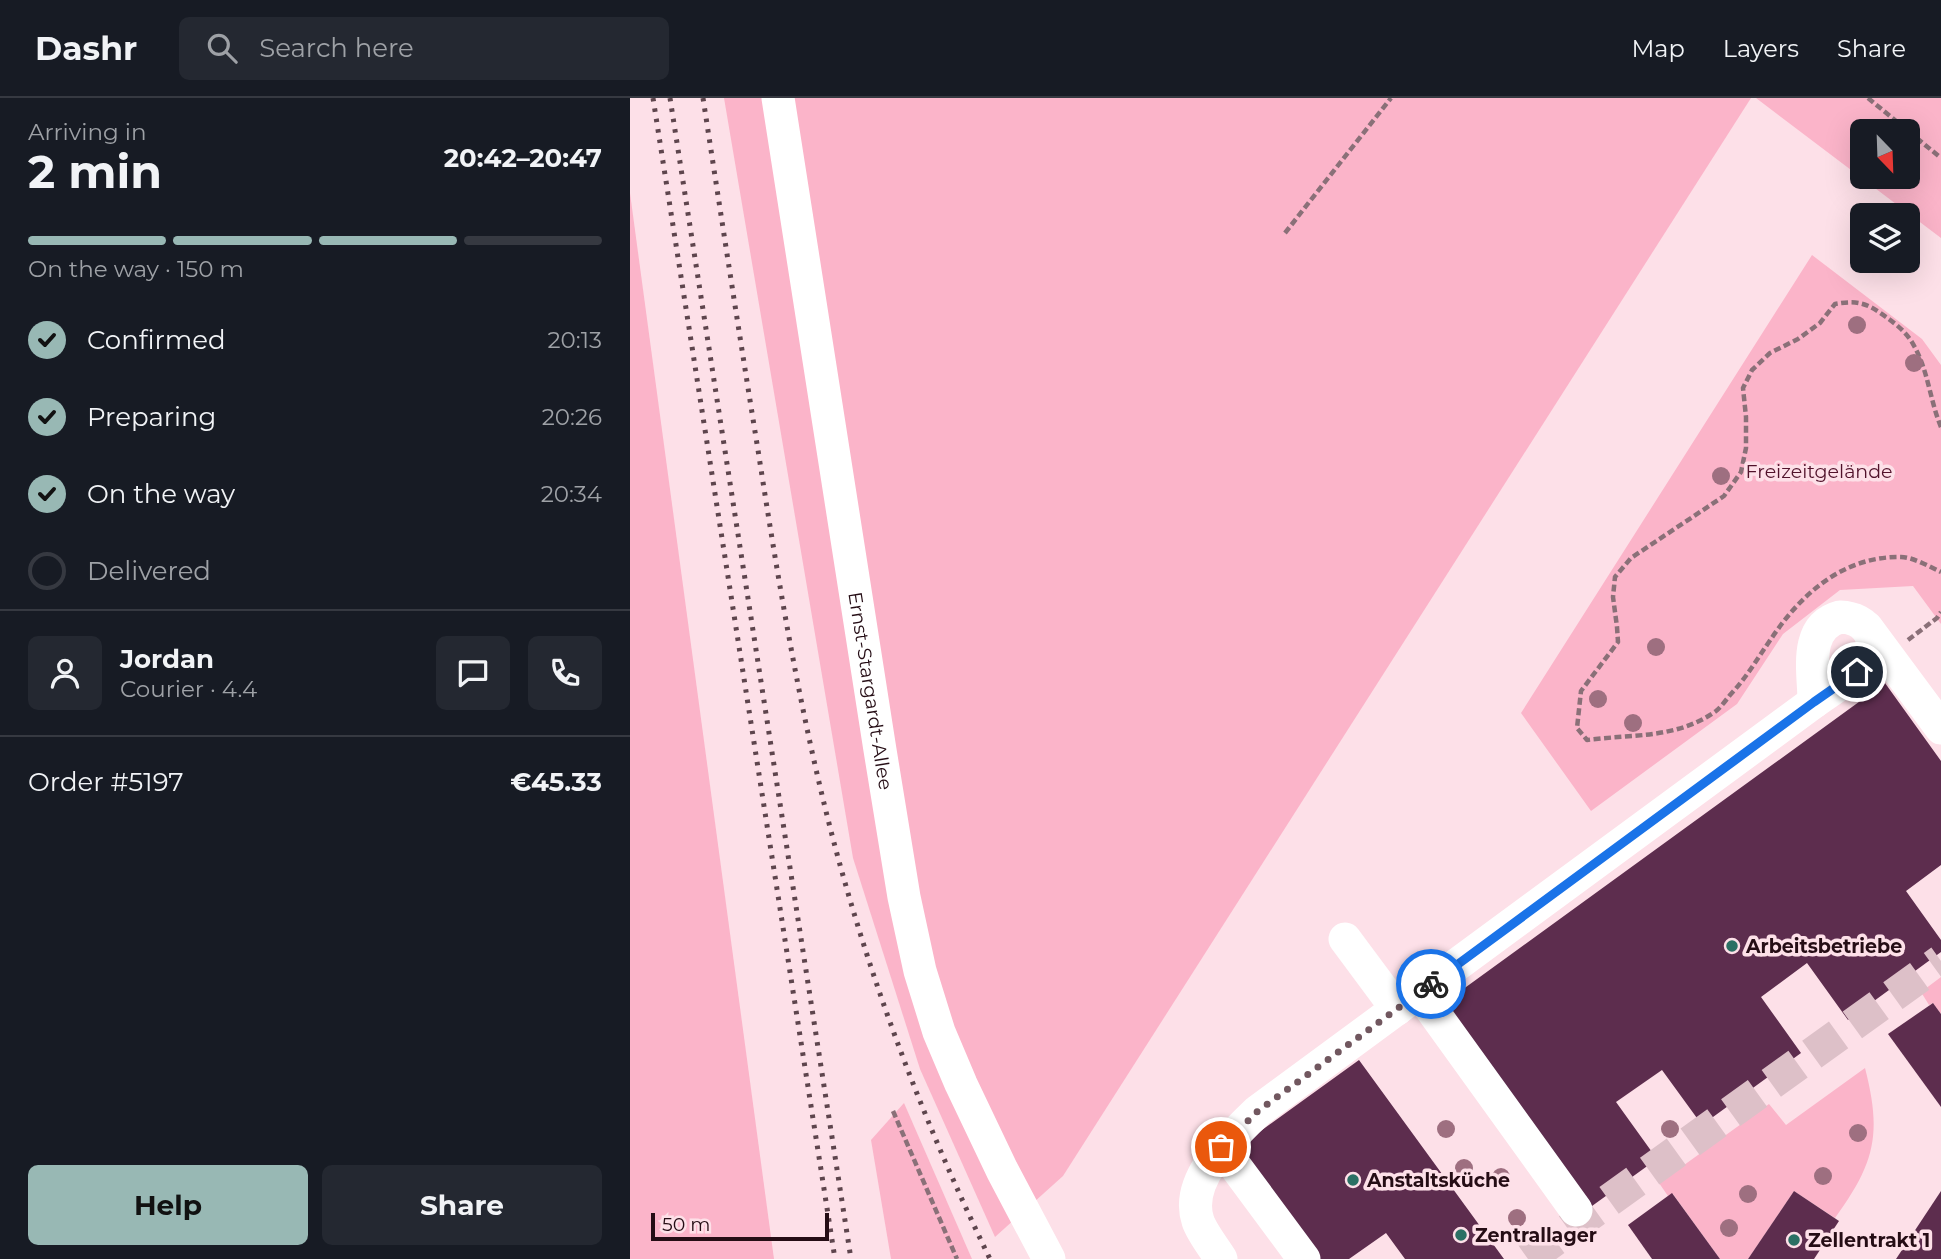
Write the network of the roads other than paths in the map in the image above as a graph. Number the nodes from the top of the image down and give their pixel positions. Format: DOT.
graph roads {
  1 [pos="778,98"];
  2 [pos="1867,628"];
  3 [pos="1814,702"];
  4 [pos="1941,728"];
  5 [pos="1345,939"];
  6 [pos="1408,1000"];
  7 [pos="1221,1147"];
  8 [pos="1576,1210"];
  9 [pos="1049,1259"];
  10 [pos="1221,1259"];
  11 [pos="1304,1259"];
  1 -- 9 [label="street, Ernst-Stargardt-Allee"];
  2 -- 3 [label="street"];
  2 -- 3 [label="street"];
  2 -- 4 [label="street"];
  3 -- 6 [label="street"];
  5 -- 6 [label="street"];
  6 -- 7 [label="street"];
  6 -- 8 [label="street"];
  7 -- 10 [label="street"];
  7 -- 11 [label="street"];
}
